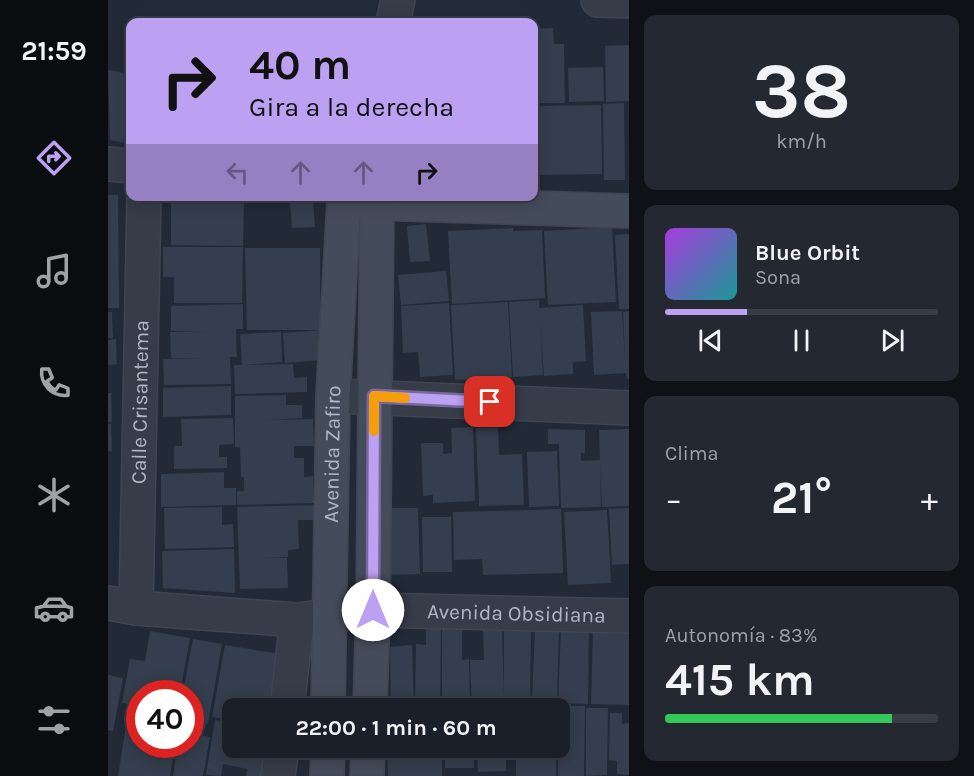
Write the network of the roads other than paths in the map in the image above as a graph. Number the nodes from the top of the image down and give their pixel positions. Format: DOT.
graph roads {
  1 [pos="398,0"];
  2 [pos="598,0"];
  3 [pos="629,1"];
  4 [pos="394,18"];
  5 [pos="108,165"];
  6 [pos="126,166"];
  7 [pos="144,201"];
  8 [pos="361,201"];
  9 [pos="361,201"];
  10 [pos="385,201"];
  11 [pos="629,211"];
  12 [pos="333,396"];
  13 [pos="374,396"];
  14 [pos="629,408"];
  15 [pos="122,606"];
  16 [pos="373,610"];
  17 [pos="330,615"];
  18 [pos="629,616"];
  19 [pos="297,620"];
  20 [pos="287,698"];
  21 [pos="328,698"];
  22 [pos="370,698"];
  23 [pos="280,758"];
  24 [pos="328,758"];
  25 [pos="368,758"];
  26 [pos="278,776"];
  27 [pos="327,776"];
  28 [pos="367,776"];
  1 -- 4 [label="street"];
  2 -- 3 [label="street"];
  5 -- 6 [label="street"];
  7 -- 15 [label="street, Calle Crisantema"];
  8 -- 12 [label="street, Avenida Zafiro"];
  9 -- 13 [label="street"];
  10 -- 11 [label="street"];
  12 -- 13 [label="street"];
  12 -- 17 [label="street, Avenida Zafiro"];
  13 -- 14 [label="street"];
  13 -- 16 [label="street"];
  15 -- 19 [label="street, Avenida Obsidiana"];
  16 -- 17 [label="street, Avenida Obsidiana"];
  16 -- 18 [label="street, Avenida Obsidiana"];
  16 -- 22 [label="street"];
  17 -- 19 [label="street, Avenida Obsidiana"];
  17 -- 21 [label="street, Avenida Zafiro"];
  19 -- 20 [label="street"];
  23 -- 26 [label="street"];
  24 -- 27 [label="street"];
  25 -- 28 [label="street"];
}
